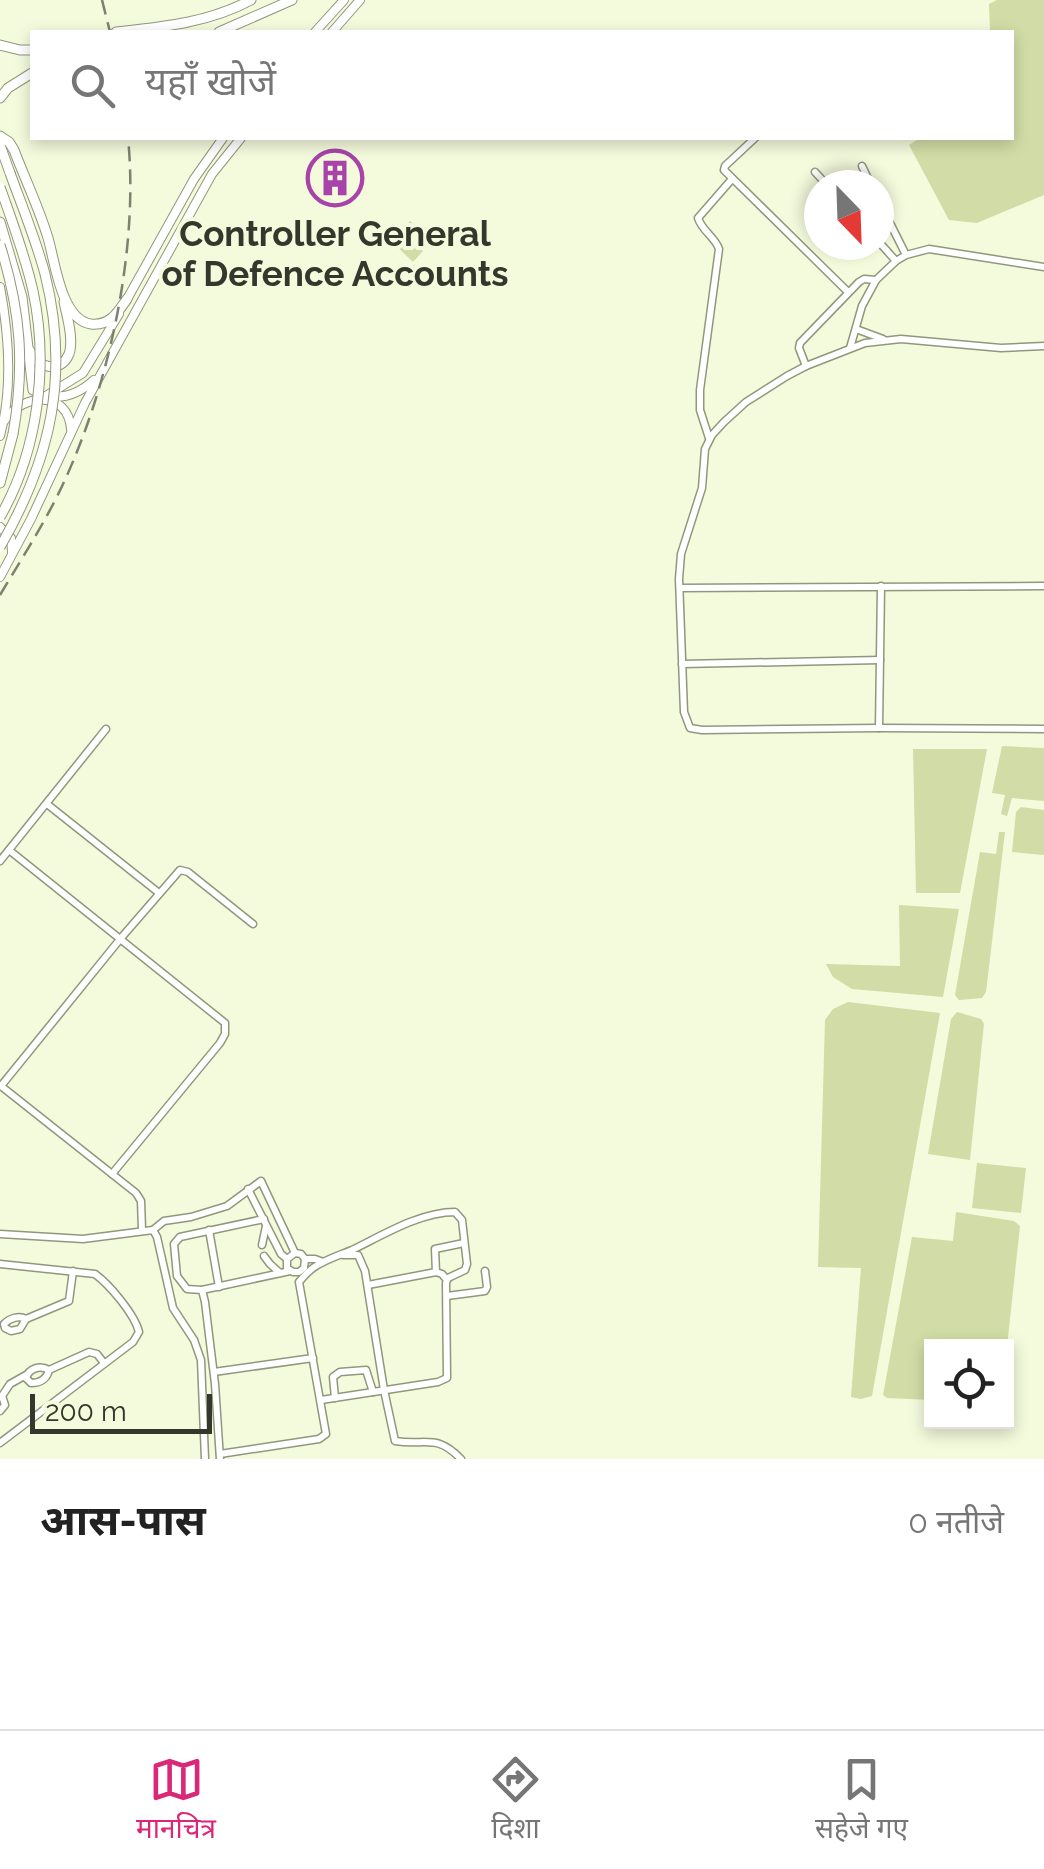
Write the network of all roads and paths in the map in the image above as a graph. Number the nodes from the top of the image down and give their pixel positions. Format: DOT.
graph roads {
  1 [pos="251,0"];
  2 [pos="280,0"];
  3 [pos="292,0"];
  4 [pos="344,0"];
  5 [pos="360,0"];
  6 [pos="257,16"];
  7 [pos="132,30"];
  8 [pos="223,30"];
  9 [pos="317,30"];
  10 [pos="334,30"];
  11 [pos="0,45"];
  12 [pos="30,50"];
  13 [pos="30,73"];
  14 [pos="0,98"];
  15 [pos="0,136"];
  16 [pos="222,140"];
  17 [pos="239,140"];
  18 [pos="753,140"];
  19 [pos="0,145"];
  20 [pos="862,166"];
  21 [pos="864,170"];
  22 [pos="732,178"];
  23 [pos="0,187"];
  24 [pos="0,222"];
  25 [pos="894,231"];
  26 [pos="0,245"];
  27 [pos="906,255"];
  28 [pos="896,261"];
  29 [pos="1044,268"];
  30 [pos="876,280"];
  31 [pos="60,285"];
  32 [pos="0,287"];
  33 [pos="848,292"];
  34 [pos="128,299"];
  35 [pos="856,329"];
  36 [pos="884,340"];
  37 [pos="28,344"];
  38 [pos="1044,346"];
  39 [pos="850,348"];
  40 [pos="106,365"];
  41 [pos="806,366"];
  42 [pos="8,369"];
  43 [pos="33,390"];
  44 [pos="46,396"];
  45 [pos="3,424"];
  46 [pos="0,436"];
  47 [pos="70,436"];
  48 [pos="710,439"];
  49 [pos="0,483"];
  50 [pos="0,518"];
  51 [pos="0,527"];
  52 [pos="0,547"];
  53 [pos="11,556"];
  54 [pos="0,577"];
  55 [pos="880,586"];
  56 [pos="1044,586"];
  57 [pos="680,588"];
  58 [pos="880,660"];
  59 [pos="682,664"];
  60 [pos="879,728"];
  61 [pos="106,729"];
  62 [pos="1044,729"];
  63 [pos="47,804"];
  64 [pos="10,850"];
  65 [pos="0,862"];
  66 [pos="159,893"];
  67 [pos="254,924"];
  68 [pos="120,938"];
  69 [pos="1,1085"];
  70 [pos="112,1174"];
  71 [pos="248,1189"];
  72 [pos="265,1222"];
  73 [pos="142,1230"];
  74 [pos="153,1230"];
  75 [pos="209,1230"];
  76 [pos="0,1234"];
  77 [pos="464,1243"];
  78 [pos="262,1245"];
  79 [pos="295,1253"];
  80 [pos="264,1256"];
  81 [pos="338,1256"];
  82 [pos="286,1258"];
  83 [pos="323,1262"];
  84 [pos="0,1264"];
  85 [pos="306,1266"];
  86 [pos="73,1271"];
  87 [pos="485,1271"];
  88 [pos="436,1272"];
  89 [pos="281,1273"];
  90 [pos="296,1274"];
  91 [pos="447,1280"];
  92 [pos="368,1285"];
  93 [pos="219,1286"];
  94 [pos="202,1290"];
  95 [pos="447,1296"];
  96 [pos="26,1319"];
  97 [pos="314,1358"];
  98 [pos="104,1363"];
  99 [pos="48,1370"];
  100 [pos="214,1372"];
  101 [pos="26,1374"];
  102 [pos="384,1390"];
  103 [pos="373,1392"];
  104 [pos="1,1396"];
  105 [pos="335,1398"];
  106 [pos="321,1400"];
  107 [pos="0,1411"];
  108 [pos="0,1443"];
  109 [pos="220,1456"];
  110 [pos="205,1459"];
  111 [pos="461,1459"];
  1 -- 7 [label="highway"];
  2 -- 6 [label="highway"];
  3 -- 6 [label="highway"];
  4 -- 9 [label="main road"];
  5 -- 10 [label="main road"];
  6 -- 8 [label="highway"];
  11 -- 12 [label="highway"];
  13 -- 14 [label="highway"];
  15 -- 31 [label="highway"];
  16 -- 34 [label="main road"];
  17 -- 40 [label="main road"];
  18 -- 22 [label="street"];
  19 -- 52 [label="highway, bridge"];
  20 -- 21 [label="street"];
  22 -- 33 [label="street"];
  22 -- 48 [label="street"];
  23 -- 50 [label="highway, bridge"];
  24 -- 37 [label="highway"];
  25 -- 27 [label="street"];
  26 -- 49 [label="highway, bridge"];
  27 -- 28 [label="street"];
  27 -- 29 [label="street"];
  28 -- 30 [label="street"];
  30 -- 33 [label="street"];
  30 -- 35 [label="street"];
  31 -- 34 [label="highway"];
  31 -- 37 [label="highway"];
  32 -- 42 [label="main road"];
  33 -- 41 [label="street"];
  34 -- 44 [label="main road"];
  35 -- 36 [label="street"];
  35 -- 39 [label="street"];
  36 -- 38 [label="street"];
  36 -- 39 [label="street"];
  37 -- 43 [label="highway"];
  39 -- 41 [label="street"];
  40 -- 44 [label="main road"];
  40 -- 47 [label="main road"];
  41 -- 48 [label="street"];
  42 -- 43 [label="main road"];
  42 -- 45 [label="main road"];
  43 -- 44 [label="main road"];
  45 -- 46 [label="main road"];
  45 -- 47 [label="main road"];
  47 -- 53 [label="main road"];
  48 -- 57 [label="street"];
  51 -- 53 [label="main road"];
  53 -- 54 [label="main road"];
  55 -- 56 [label="street"];
  55 -- 57 [label="street"];
  55 -- 58 [label="street"];
  57 -- 59 [label="street"];
  58 -- 59 [label="street"];
  58 -- 60 [label="street"];
  59 -- 60 [label="street"];
  60 -- 62 [label="street"];
  61 -- 63 [label="street"];
  63 -- 64 [label="street"];
  63 -- 66 [label="street"];
  64 -- 65 [label="street"];
  64 -- 68 [label="street"];
  66 -- 67 [label="street"];
  66 -- 68 [label="street"];
  68 -- 69 [label="street"];
  68 -- 70 [label="street"];
  69 -- 70 [label="street"];
  70 -- 73 [label="street"];
  71 -- 72 [label="street"];
  71 -- 74 [label="street"];
  71 -- 79 [label="street"];
  72 -- 75 [label="street"];
  72 -- 78 [label="street"];
  72 -- 82 [label="street"];
  73 -- 74 [label="street"];
  73 -- 76 [label="street"];
  74 -- 110 [label="street"];
  75 -- 93 [label="street"];
  75 -- 94 [label="street"];
  77 -- 81 [label="street"];
  77 -- 88 [label="street"];
  77 -- 91 [label="street"];
  79 -- 82 [label="street"];
  79 -- 85 [label="street"];
  80 -- 89 [label="street"];
  81 -- 83 [label="street"];
  81 -- 92 [label="street"];
  82 -- 90 [label="street"];
  83 -- 85 [label="street"];
  83 -- 85 [label="street"];
  84 -- 86 [label="street"];
  85 -- 90 [label="street"];
  86 -- 96 [label="street"];
  86 -- 98 [label="street"];
  87 -- 95 [label="street"];
  88 -- 91 [label="street"];
  88 -- 92 [label="street"];
  89 -- 90 [label="street"];
  89 -- 93 [label="street"];
  90 -- 97 [label="street"];
  91 -- 95 [label="street"];
  92 -- 102 [label="street"];
  93 -- 94 [label="street"];
  94 -- 100 [label="street"];
  95 -- 102 [label="street"];
  97 -- 100 [label="street"];
  97 -- 106 [label="street"];
  98 -- 99 [label="street"];
  98 -- 108 [label="street"];
  99 -- 101 [label="street"];
  99 -- 101 [label="street"];
  100 -- 109 [label="street"];
  101 -- 104 [label="street"];
  102 -- 103 [label="street"];
  102 -- 111 [label="street"];
  103 -- 105 [label="street"];
  103 -- 105 [label="street"];
  104 -- 107 [label="street"];
  105 -- 106 [label="street"];
  106 -- 109 [label="street"];
}
